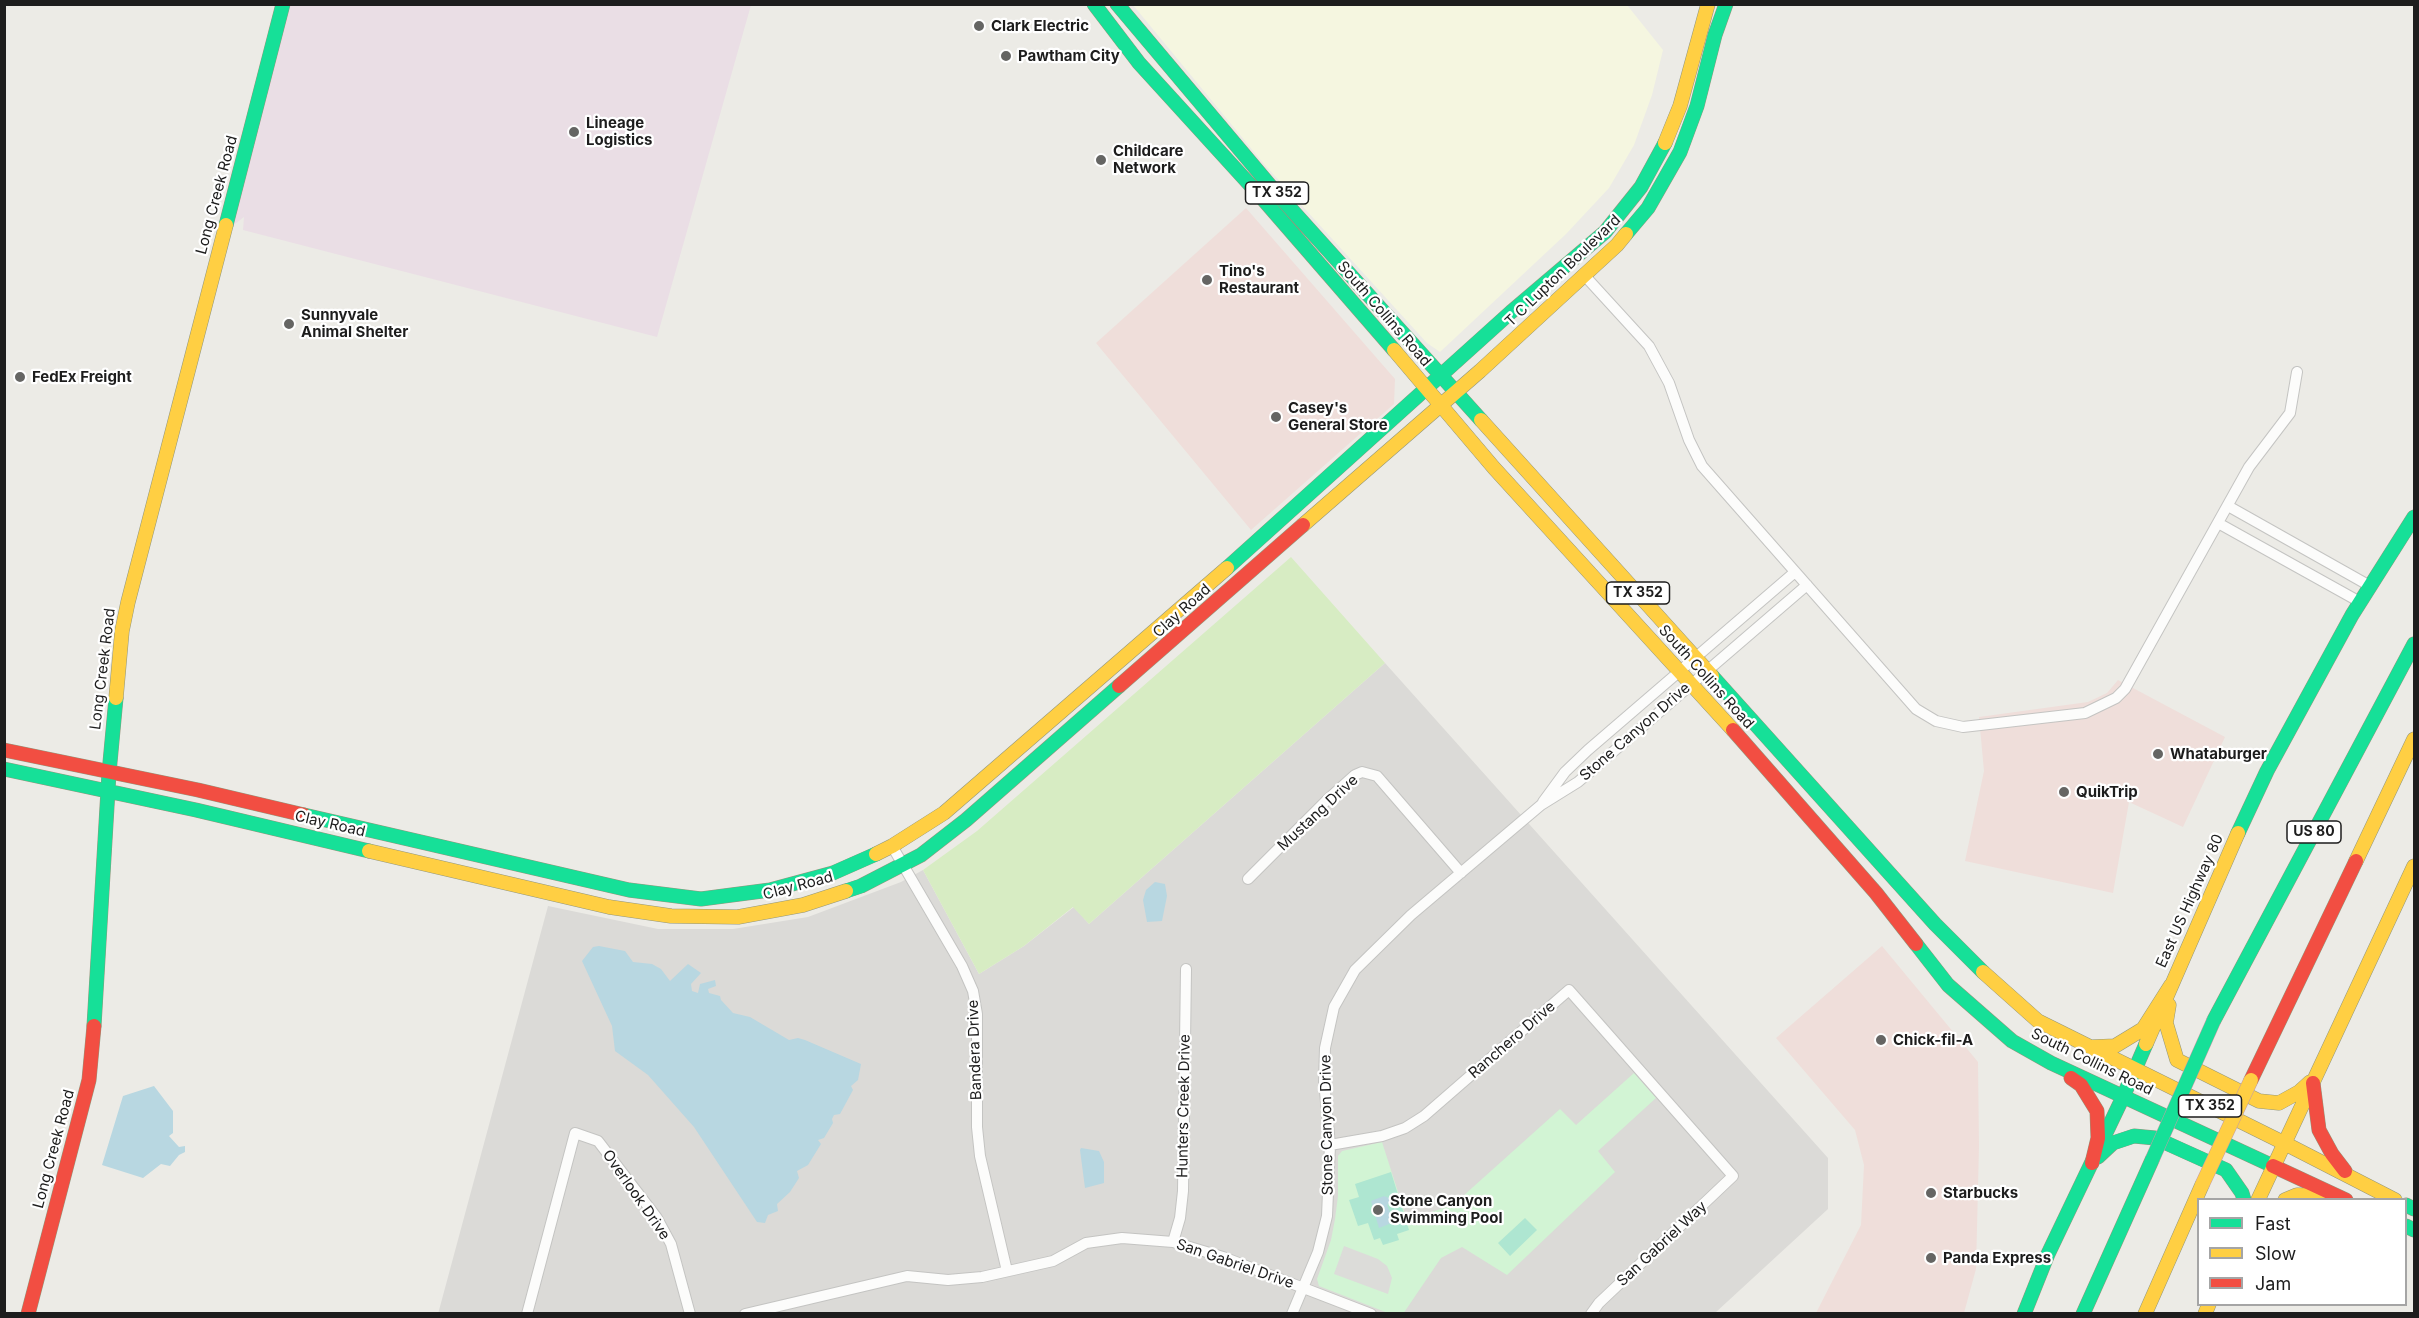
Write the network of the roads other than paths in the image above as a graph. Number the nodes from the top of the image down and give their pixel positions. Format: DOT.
graph roads {
  1 [pos="283,4"];
  2 [pos="1094,4"];
  3 [pos="1117,4"];
  4 [pos="1708,4"];
  5 [pos="1726,4"];
  6 [pos="1687,76"];
  7 [pos="1703,80"];
  8 [pos="1267,193"];
  9 [pos="1285,201"];
  10 [pos="1273,211"];
  11 [pos="1572,262"];
  12 [pos="1585,276"];
  13 [pos="2297,372"];
  14 [pos="1442,376"];
  15 [pos="1428,389"];
  16 [pos="1456,392"];
  17 [pos="1440,405"];
  18 [pos="2228,506"];
  19 [pos="2415,517"];
  20 [pos="2218,523"];
  21 [pos="1795,572"];
  22 [pos="1807,585"];
  23 [pos="2370,586"];
  24 [pos="2360,602"];
  25 [pos="2415,644"];
  26 [pos="1695,657"];
  27 [pos="1707,670"];
  28 [pos="1678,671"];
  29 [pos="1690,684"];
  30 [pos="1609,731"];
  31 [pos="2415,739"];
  32 [pos="1621,745"];
  33 [pos="4,750"];
  34 [pos="4,769"];
  35 [pos="109,772"];
  36 [pos="108,792"];
  37 [pos="1541,805"];
  38 [pos="892,846"];
  39 [pos="904,864"];
  40 [pos="2415,866"];
  41 [pos="1461,873"];
  42 [pos="1248,879"];
  43 [pos="1894,879"];
  44 [pos="1876,893"];
  45 [pos="1186,969"];
  46 [pos="2171,985"];
  47 [pos="2091,1047"];
  48 [pos="2051,1063"];
  49 [pos="2136,1070"];
  50 [pos="2313,1080"];
  51 [pos="2124,1096"];
  52 [pos="2284,1143"];
  53 [pos="1330,1146"];
  54 [pos="2092,1163"];
  55 [pos="2273,1166"];
  56 [pos="2347,1174"];
  57 [pos="1733,1176"];
  58 [pos="2243,1198"];
  59 [pos="2259,1198"];
  60 [pos="2290,1198"];
  61 [pos="2344,1198"];
  62 [pos="2391,1198"];
  63 [pos="1173,1242"];
  64 [pos="1007,1271"];
  65 [pos="1304,1288"];
  66 [pos="28,1314"];
  67 [pos="526,1314"];
  68 [pos="690,1314"];
  69 [pos="745,1314"];
  70 [pos="1292,1314"];
  71 [pos="1371,1314"];
  72 [pos="1591,1314"];
  73 [pos="2024,1314"];
  74 [pos="2083,1314"];
  75 [pos="2145,1314"];
  1 -- 35 [label="main road, Long Creek Road"];
  2 -- 8 [label="main road, South Collins Road / TX 352"];
  3 -- 8 [label="main road, South Collins Road / TX 352"];
  4 -- 6 [label="main road, T C Lupton Boulevard"];
  5 -- 7 [label="main road, T C Lupton Boulevard"];
  6 -- 7 [label="main road"];
  6 -- 11 [label="main road, T C Lupton Boulevard"];
  7 -- 12 [label="main road, T C Lupton Boulevard"];
  8 -- 9 [label="main road, South Collins Road / TX 352"];
  8 -- 10 [label="main road, South Collins Road / TX 352"];
  9 -- 10 [label="main road"];
  9 -- 14 [label="main road, South Collins Road / TX 352"];
  10 -- 15 [label="main road, South Collins Road / TX 352"];
  11 -- 12 [label="main road"];
  11 -- 14 [label="main road, T C Lupton Boulevard"];
  12 -- 16 [label="main road, T C Lupton Boulevard"];
  12 -- 21 [label="street"];
  13 -- 18 [label="street"];
  14 -- 15 [label="main road, T C Lupton Boulevard"];
  14 -- 16 [label="main road, South Collins Road / TX 352"];
  15 -- 17 [label="main road, South Collins Road / TX 352"];
  15 -- 38 [label="main road, Clay Road"];
  16 -- 17 [label="main road, T C Lupton Boulevard"];
  16 -- 26 [label="main road, South Collins Road / TX 352"];
  17 -- 28 [label="main road, South Collins Road / TX 352"];
  17 -- 39 [label="main road, Clay Road"];
  18 -- 20 [label="street"];
  18 -- 23 [label="street"];
  19 -- 23 [label="main road, East US Highway 80"];
  20 -- 22 [label="street"];
  20 -- 24 [label="street"];
  21 -- 22 [label="street"];
  21 -- 26 [label="street, Stone Canyon Drive"];
  22 -- 27 [label="street, Stone Canyon Drive"];
  23 -- 24 [label="main road, East US Highway 80"];
  24 -- 46 [label="main road, East US Highway 80"];
  25 -- 74 [label="main road, US 80, bridge"];
  26 -- 27 [label="main road, South Collins Road / TX 352"];
  26 -- 28 [label="street, Stone Canyon Drive"];
  27 -- 29 [label="street, Stone Canyon Drive"];
  27 -- 43 [label="main road, South Collins Road / TX 352"];
  28 -- 29 [label="main road, South Collins Road / TX 352"];
  28 -- 30 [label="street, Stone Canyon Drive"];
  29 -- 32 [label="street, Stone Canyon Drive"];
  29 -- 44 [label="main road, South Collins Road / TX 352"];
  30 -- 32 [label="street"];
  30 -- 37 [label="street, Stone Canyon Drive"];
  31 -- 75 [label="main road, US 80, bridge"];
  32 -- 37 [label="street, Stone Canyon Drive"];
  33 -- 35 [label="main road, Clay Road"];
  34 -- 36 [label="main road, Clay Road"];
  35 -- 36 [label="main road, Long Creek Road"];
  35 -- 38 [label="main road, Clay Road"];
  36 -- 39 [label="main road, Clay Road"];
  36 -- 66 [label="main road, Long Creek Road"];
  37 -- 41 [label="street, Stone Canyon Drive"];
  38 -- 39 [label="street, Bandera Drive"];
  39 -- 64 [label="street, Bandera Drive"];
  40 -- 50 [label="main road"];
  41 -- 42 [label="street, Mustang Drive"];
  41 -- 53 [label="street, Stone Canyon Drive"];
  43 -- 44 [label="main road"];
  43 -- 47 [label="main road, South Collins Road / TX 352"];
  44 -- 48 [label="main road, South Collins Road / TX 352"];
  45 -- 63 [label="street, Hunters Creek Drive"];
  46 -- 47 [label="main road"];
  46 -- 49 [label="main road, East US Highway 80"];
  46 -- 50 [label="main road"];
  47 -- 49 [label="main road, South Collins Road / TX 352"];
  48 -- 51 [label="main road, South Collins Road / TX 352"];
  48 -- 54 [label="main road"];
  49 -- 51 [label="main road, East US Highway 80"];
  49 -- 52 [label="main road, South Collins Road / TX 352"];
  50 -- 52 [label="main road"];
  50 -- 56 [label="main road"];
  51 -- 54 [label="main road, East US Highway 80"];
  51 -- 55 [label="main road, South Collins Road / TX 352"];
  52 -- 55 [label="main road"];
  52 -- 56 [label="main road, South Collins Road"];
  53 -- 57 [label="street, Ranchero Drive"];
  53 -- 65 [label="street, Stone Canyon Drive"];
  54 -- 58 [label="main road"];
  54 -- 73 [label="main road, East US Highway 80"];
  55 -- 59 [label="main road"];
  55 -- 61 [label="main road, South Collins Road"];
  56 -- 62 [label="main road, South Collins Road"];
  57 -- 72 [label="street, San Gabriel Way"];
  60 -- 61 [label="main road"];
  63 -- 64 [label="street, San Gabriel Drive"];
  63 -- 65 [label="street, San Gabriel Drive"];
  64 -- 69 [label="street, San Gabriel Drive"];
  65 -- 70 [label="street, Stone Canyon Drive"];
  65 -- 71 [label="street"];
  67 -- 68 [label="street, Overlook Drive"];
}
